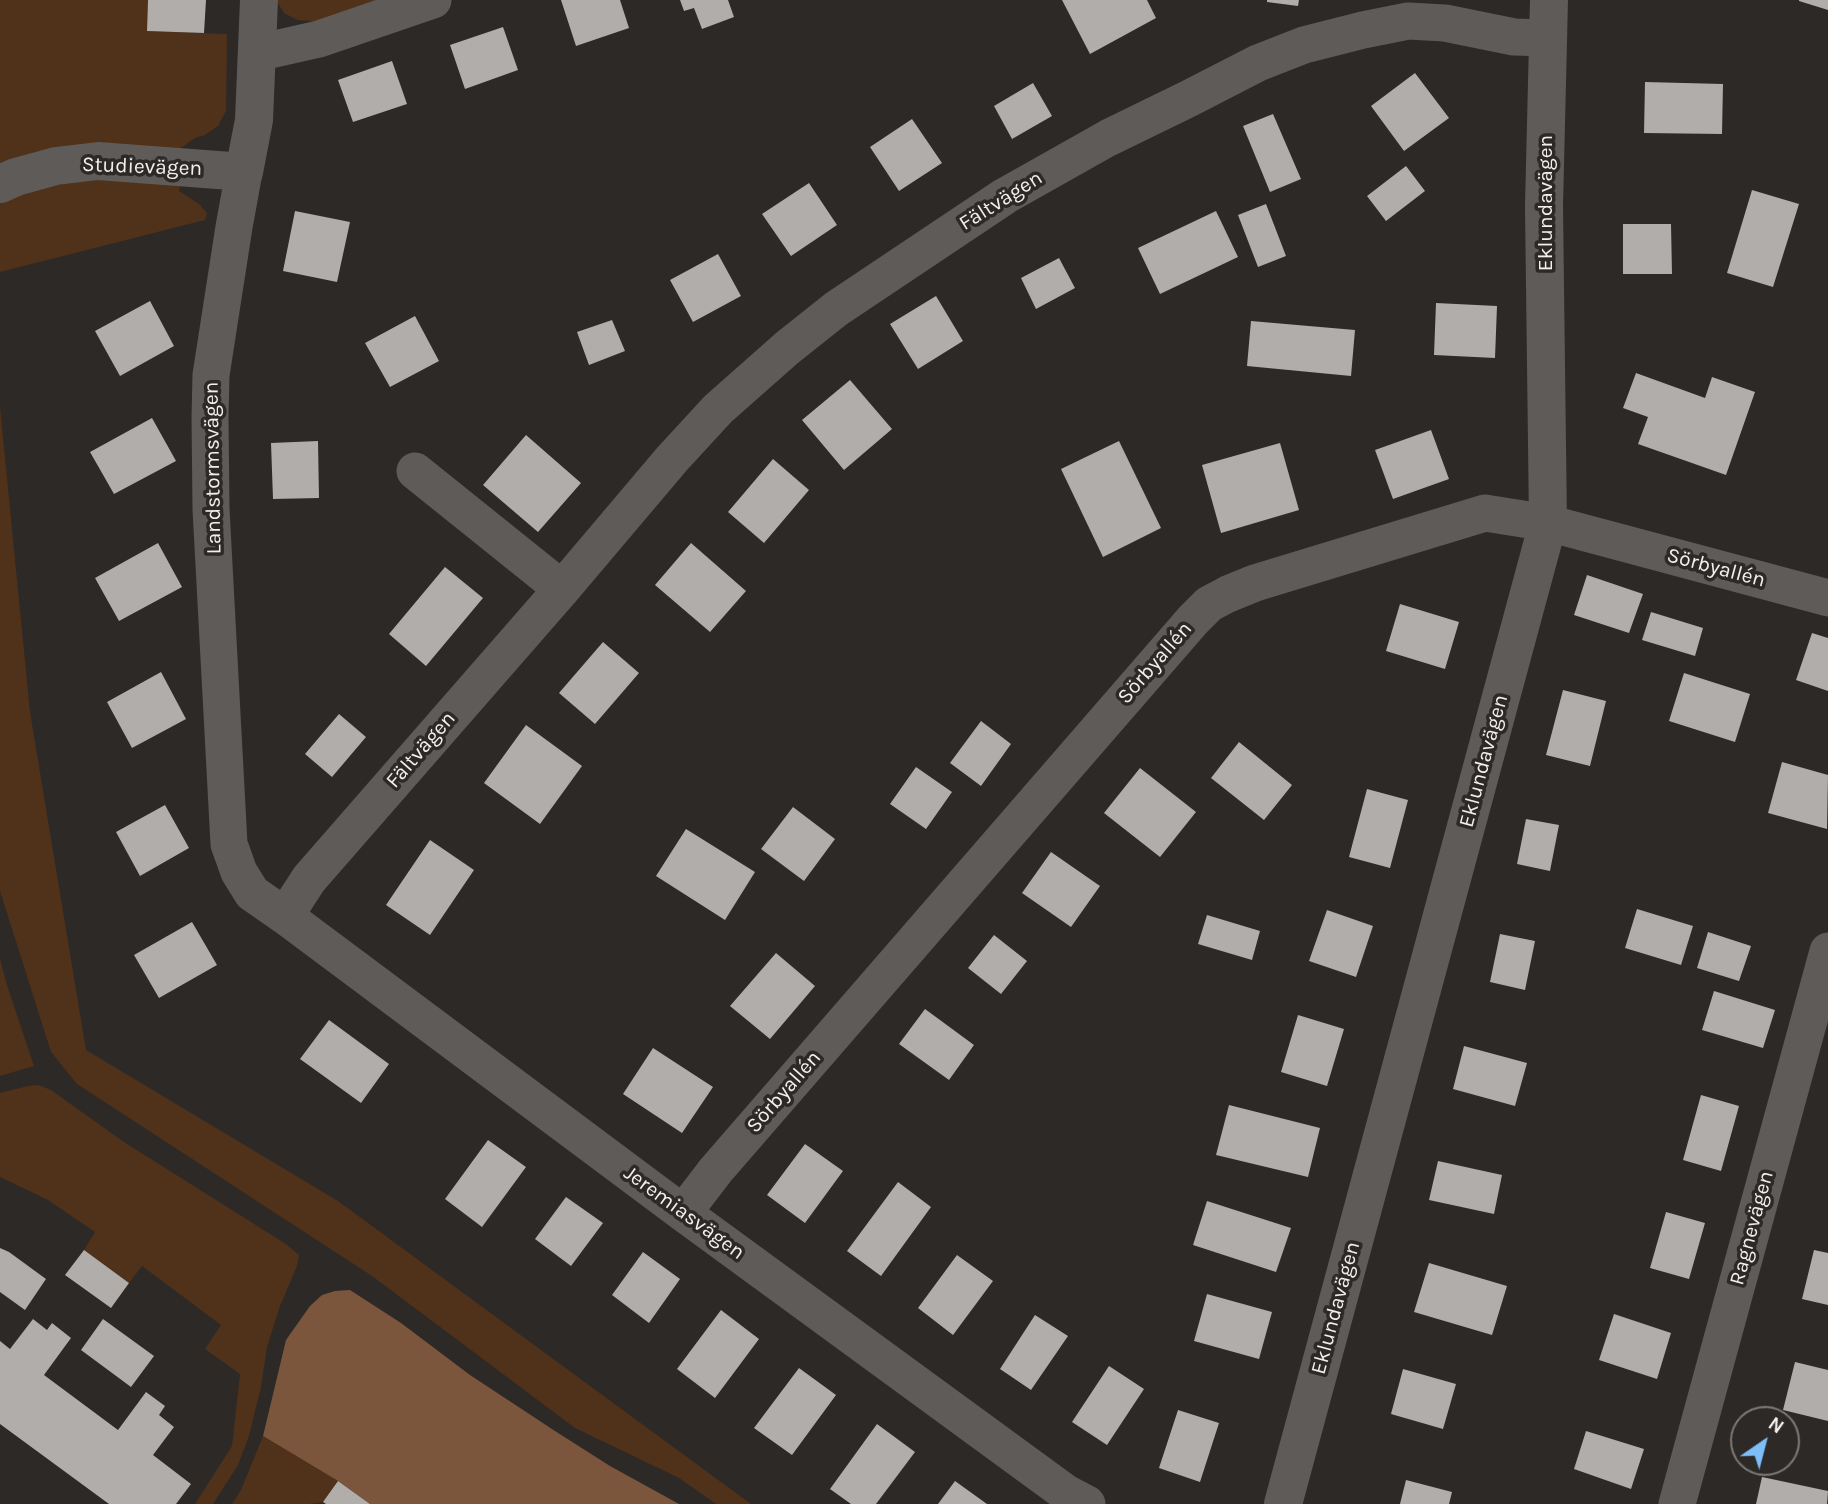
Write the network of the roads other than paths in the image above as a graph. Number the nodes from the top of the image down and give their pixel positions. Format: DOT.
graph roads {
  1 [pos="259,0"];
  2 [pos="433,0"];
  3 [pos="1549,0"];
  4 [pos="1548,38"];
  5 [pos="257,53"];
  6 [pos="244,172"];
  7 [pos="0,184"];
  8 [pos="415,471"];
  9 [pos="1548,523"];
  10 [pos="562,589"];
  11 [pos="1828,598"];
  12 [pos="285,916"];
  13 [pos="1828,951"];
  14 [pos="683,1213"];
  15 [pos="1087,1504"];
  16 [pos="1283,1504"];
  17 [pos="1677,1504"];
  1 -- 5 [label="street, Landstormsvägen"];
  2 -- 5 [label="street"];
  3 -- 4 [label="street, Eklundavägen"];
  4 -- 9 [label="street, Eklundavägen"];
  4 -- 10 [label="street, Fältvägen"];
  5 -- 6 [label="street, Landstormsvägen"];
  6 -- 7 [label="street, Studievägen"];
  6 -- 12 [label="street, Landstormsvägen"];
  8 -- 10 [label="street"];
  9 -- 11 [label="street, Sörbyallén"];
  9 -- 14 [label="street, Sörbyallén"];
  9 -- 16 [label="street, Eklundavägen"];
  10 -- 12 [label="street, Fältvägen"];
  12 -- 14 [label="street, Jeremiasvägen"];
  13 -- 17 [label="street, Ragnevägen"];
  14 -- 15 [label="street, Jeremiasvägen"];
}
